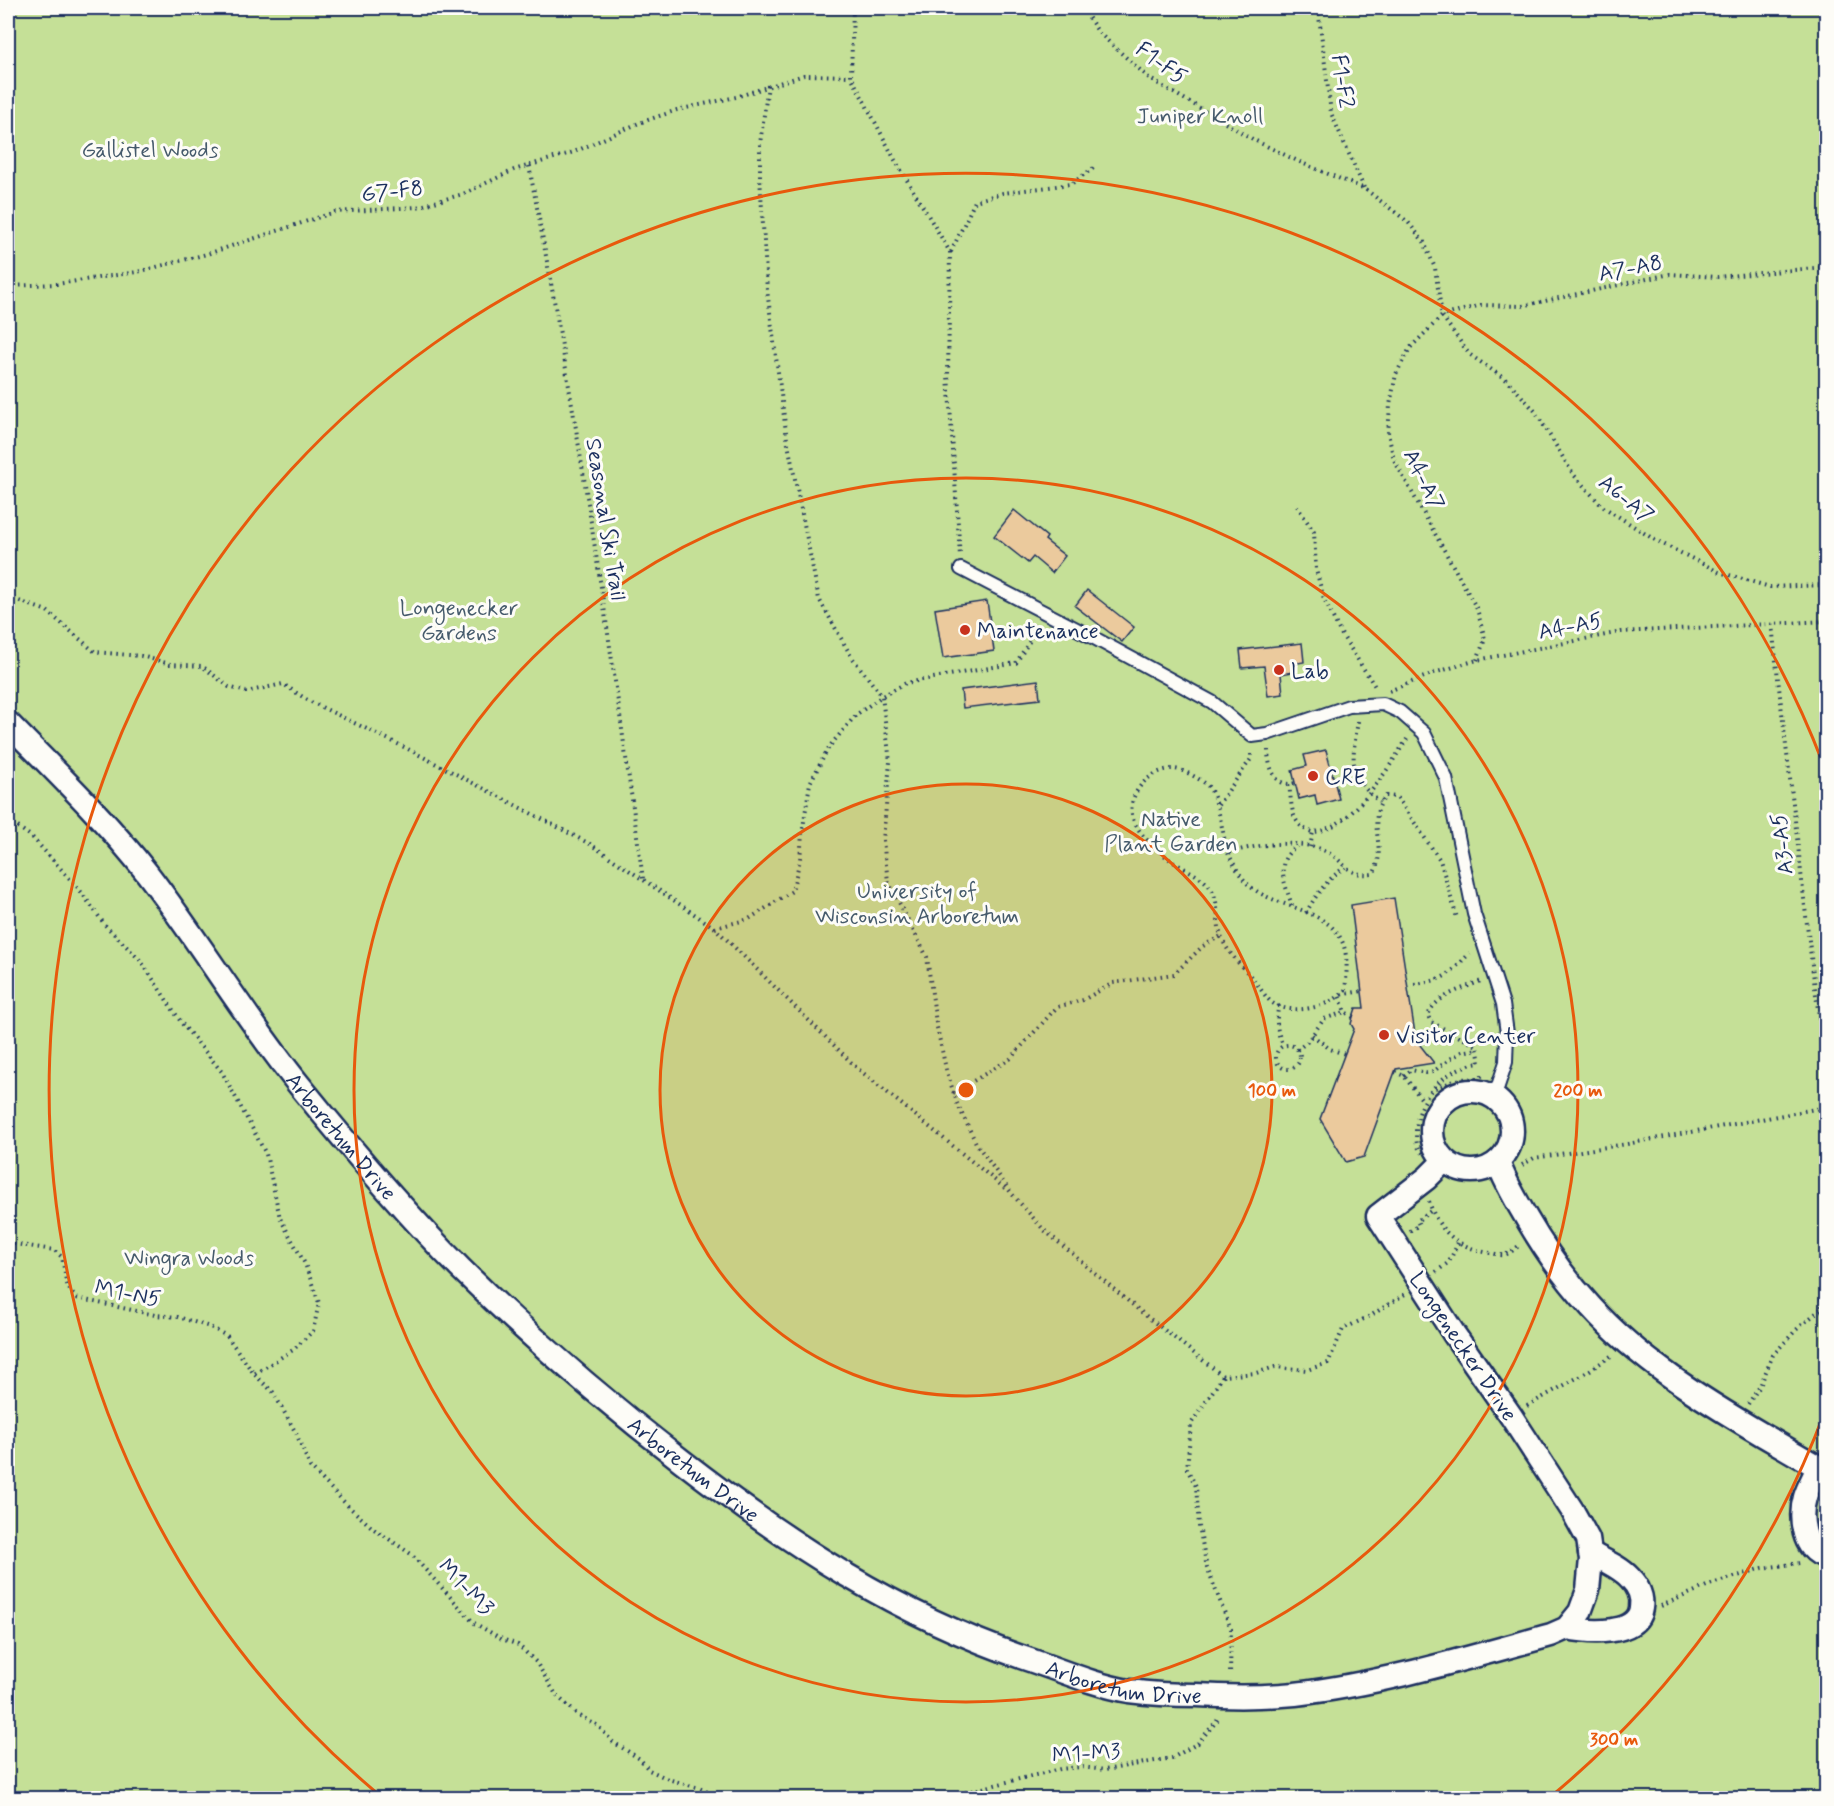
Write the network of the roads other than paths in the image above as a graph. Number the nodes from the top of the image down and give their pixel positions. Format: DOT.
graph roads {
  1 [pos="960,569"];
  2 [pos="8,723"];
  3 [pos="1494,1098"];
  4 [pos="1444,1161"];
  5 [pos="1501,1169"];
  6 [pos="1822,1469"];
  7 [pos="1590,1553"];
  8 [pos="1827,1556"];
  9 [pos="1567,1628"];
  1 -- 3 [label="lane"];
  2 -- 9 [label="street, Arboretum Drive"];
  3 -- 4 [label="street"];
  3 -- 5 [label="street"];
  4 -- 5 [label="street"];
  4 -- 7 [label="street, Longenecker Drive"];
  5 -- 6 [label="street"];
  6 -- 8 [label="street"];
  7 -- 9 [label="street"];
  7 -- 9 [label="street"];
}
